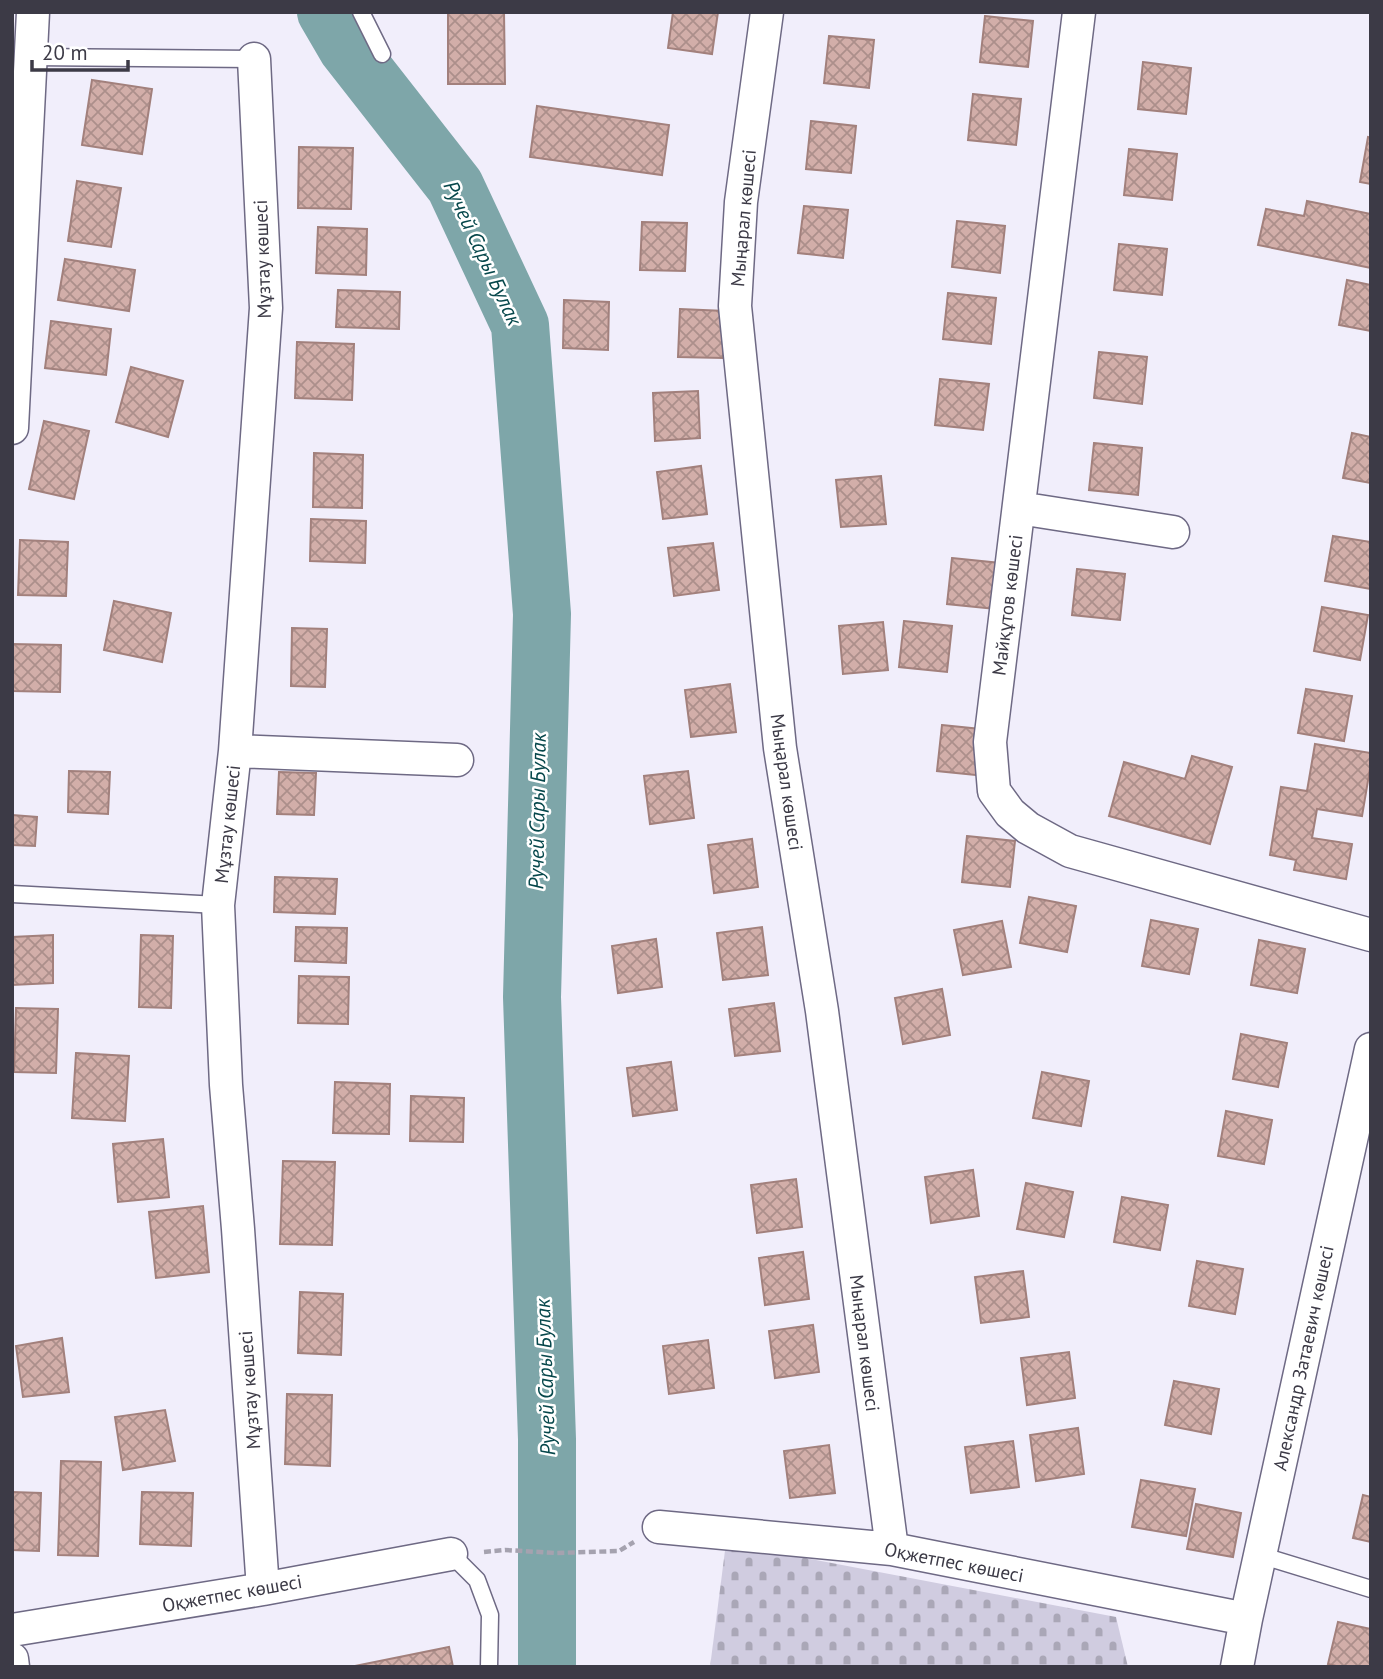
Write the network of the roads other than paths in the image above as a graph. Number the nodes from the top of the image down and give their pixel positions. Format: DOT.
graph roads {
  1 [pos="33,12"];
  2 [pos="361,12"];
  3 [pos="767,12"];
  4 [pos="1079,12"];
  5 [pos="382,54"];
  6 [pos="31,57"];
  7 [pos="254,59"];
  8 [pos="12,428"];
  9 [pos="1019,508"];
  10 [pos="1173,532"];
  11 [pos="235,751"];
  12 [pos="457,760"];
  13 [pos="12,894"];
  14 [pos="218,905"];
  15 [pos="1371,935"];
  16 [pos="1371,1049"];
  17 [pos="659,1527"];
  18 [pos="892,1549"];
  19 [pos="451,1554"];
  20 [pos="1260,1555"];
  21 [pos="263,1588"];
  22 [pos="1371,1589"];
  23 [pos="1246,1619"];
  24 [pos="12,1630"];
  25 [pos="12,1659"];
  26 [pos="13,1667"];
  27 [pos="489,1667"];
  28 [pos="1237,1667"];
  1 -- 6 [label="street"];
  2 -- 5 [label="lane"];
  3 -- 18 [label="street, Мыңарал көшесі"];
  4 -- 9 [label="street, Майқұтов көшесі"];
  6 -- 7 [label="lane"];
  6 -- 8 [label="street"];
  7 -- 11 [label="street, Мұзтау көшесі"];
  9 -- 10 [label="street"];
  9 -- 15 [label="street, Майқұтов көшесі"];
  11 -- 12 [label="street"];
  11 -- 14 [label="street, Мұзтау көшесі"];
  13 -- 14 [label="lane"];
  14 -- 21 [label="street, Мұзтау көшесі"];
  16 -- 20 [label="street, Александр Затаевич көшесі"];
  17 -- 18 [label="street, Оқжетпес көшесі"];
  18 -- 23 [label="street, Оқжетпес көшесі"];
  19 -- 21 [label="street, Оқжетпес көшесі"];
  19 -- 27 [label="lane"];
  20 -- 22 [label="lane"];
  20 -- 23 [label="street, Александр Затаевич көшесі"];
  21 -- 24 [label="street, Оқжетпес көшесі"];
  23 -- 28 [label="street, Александр Затаевич көшесі"];
  25 -- 26 [label="street"];
}
